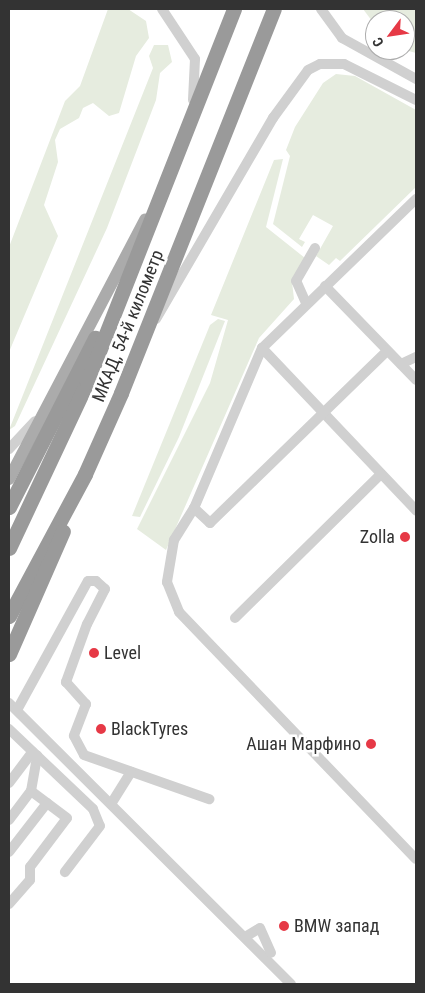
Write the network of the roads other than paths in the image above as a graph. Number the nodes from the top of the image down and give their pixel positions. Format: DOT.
graph roads {
  1 [pos="162,9"];
  2 [pos="234,9"];
  3 [pos="274,9"];
  4 [pos="320,9"];
  5 [pos="416,79"];
  6 [pos="416,100"];
  7 [pos="190,115"];
  8 [pos="416,199"];
  9 [pos="154,205"];
  10 [pos="315,248"];
  11 [pos="325,286"];
  12 [pos="121,291"];
  13 [pos="306,303"];
  14 [pos="146,337"];
  15 [pos="262,348"];
  16 [pos="387,351"];
  17 [pos="416,358"];
  18 [pos="401,364"];
  19 [pos="416,380"];
  20 [pos="47,407"];
  21 [pos="323,413"];
  22 [pos="9,449"];
  23 [pos="85,474"];
  24 [pos="381,474"];
  25 [pos="9,479"];
  26 [pos="9,507"];
  27 [pos="194,508"];
  28 [pos="416,510"];
  29 [pos="9,548"];
  30 [pos="9,616"];
  31 [pos="235,618"];
  32 [pos="9,654"];
  33 [pos="9,703"];
  34 [pos="17,710"];
  35 [pos="9,728"];
  36 [pos="35,754"];
  37 [pos="131,772"];
  38 [pos="9,783"];
  39 [pos="31,791"];
  40 [pos="209,799"];
  41 [pos="47,803"];
  42 [pos="111,804"];
  43 [pos="9,820"];
  44 [pos="10,852"];
  45 [pos="416,859"];
  46 [pos="65,872"];
  47 [pos="9,904"];
  48 [pos="245,937"];
  49 [pos="271,953"];
  50 [pos="291,984"];
  1 -- 7 [label="lane"];
  2 -- 7 [label="highway, МКАД, 54-й километр"];
  3 -- 14 [label="highway, МКАД, 54-й километр"];
  4 -- 5 [label="lane"];
  6 -- 14 [label="lane"];
  7 -- 9 [label="highway, МКАД, 54-й километр"];
  8 -- 11 [label="lane"];
  9 -- 12 [label="highway, МКАД, 54-й километр"];
  9 -- 20 [label="main road"];
  10 -- 13 [label="lane"];
  11 -- 13 [label="lane"];
  11 -- 16 [label="lane"];
  12 -- 26 [label="highway"];
  12 -- 29 [label="highway, МКАД, 54-й километр"];
  13 -- 15 [label="lane"];
  14 -- 23 [label="highway, МКАД, 54-й километр"];
  15 -- 21 [label="lane"];
  15 -- 27 [label="lane"];
  16 -- 18 [label="lane"];
  16 -- 21 [label="lane"];
  17 -- 18 [label="lane"];
  18 -- 19 [label="lane"];
  20 -- 22 [label="lane"];
  20 -- 25 [label="main road"];
  21 -- 24 [label="lane"];
  21 -- 27 [label="lane"];
  23 -- 30 [label="highway, МКАД, 54-й километр"];
  23 -- 32 [label="highway"];
  24 -- 28 [label="lane"];
  24 -- 31 [label="lane"];
  27 -- 45 [label="lane"];
  33 -- 34 [label="lane"];
  34 -- 37 [label="lane"];
  34 -- 42 [label="lane"];
  35 -- 36 [label="lane"];
  36 -- 38 [label="lane"];
  36 -- 39 [label="lane"];
  36 -- 46 [label="lane"];
  37 -- 40 [label="lane"];
  37 -- 42 [label="lane"];
  39 -- 41 [label="lane"];
  39 -- 43 [label="lane"];
  41 -- 44 [label="lane"];
  41 -- 47 [label="lane"];
  42 -- 48 [label="lane"];
  48 -- 49 [label="lane"];
  48 -- 50 [label="lane"];
}
